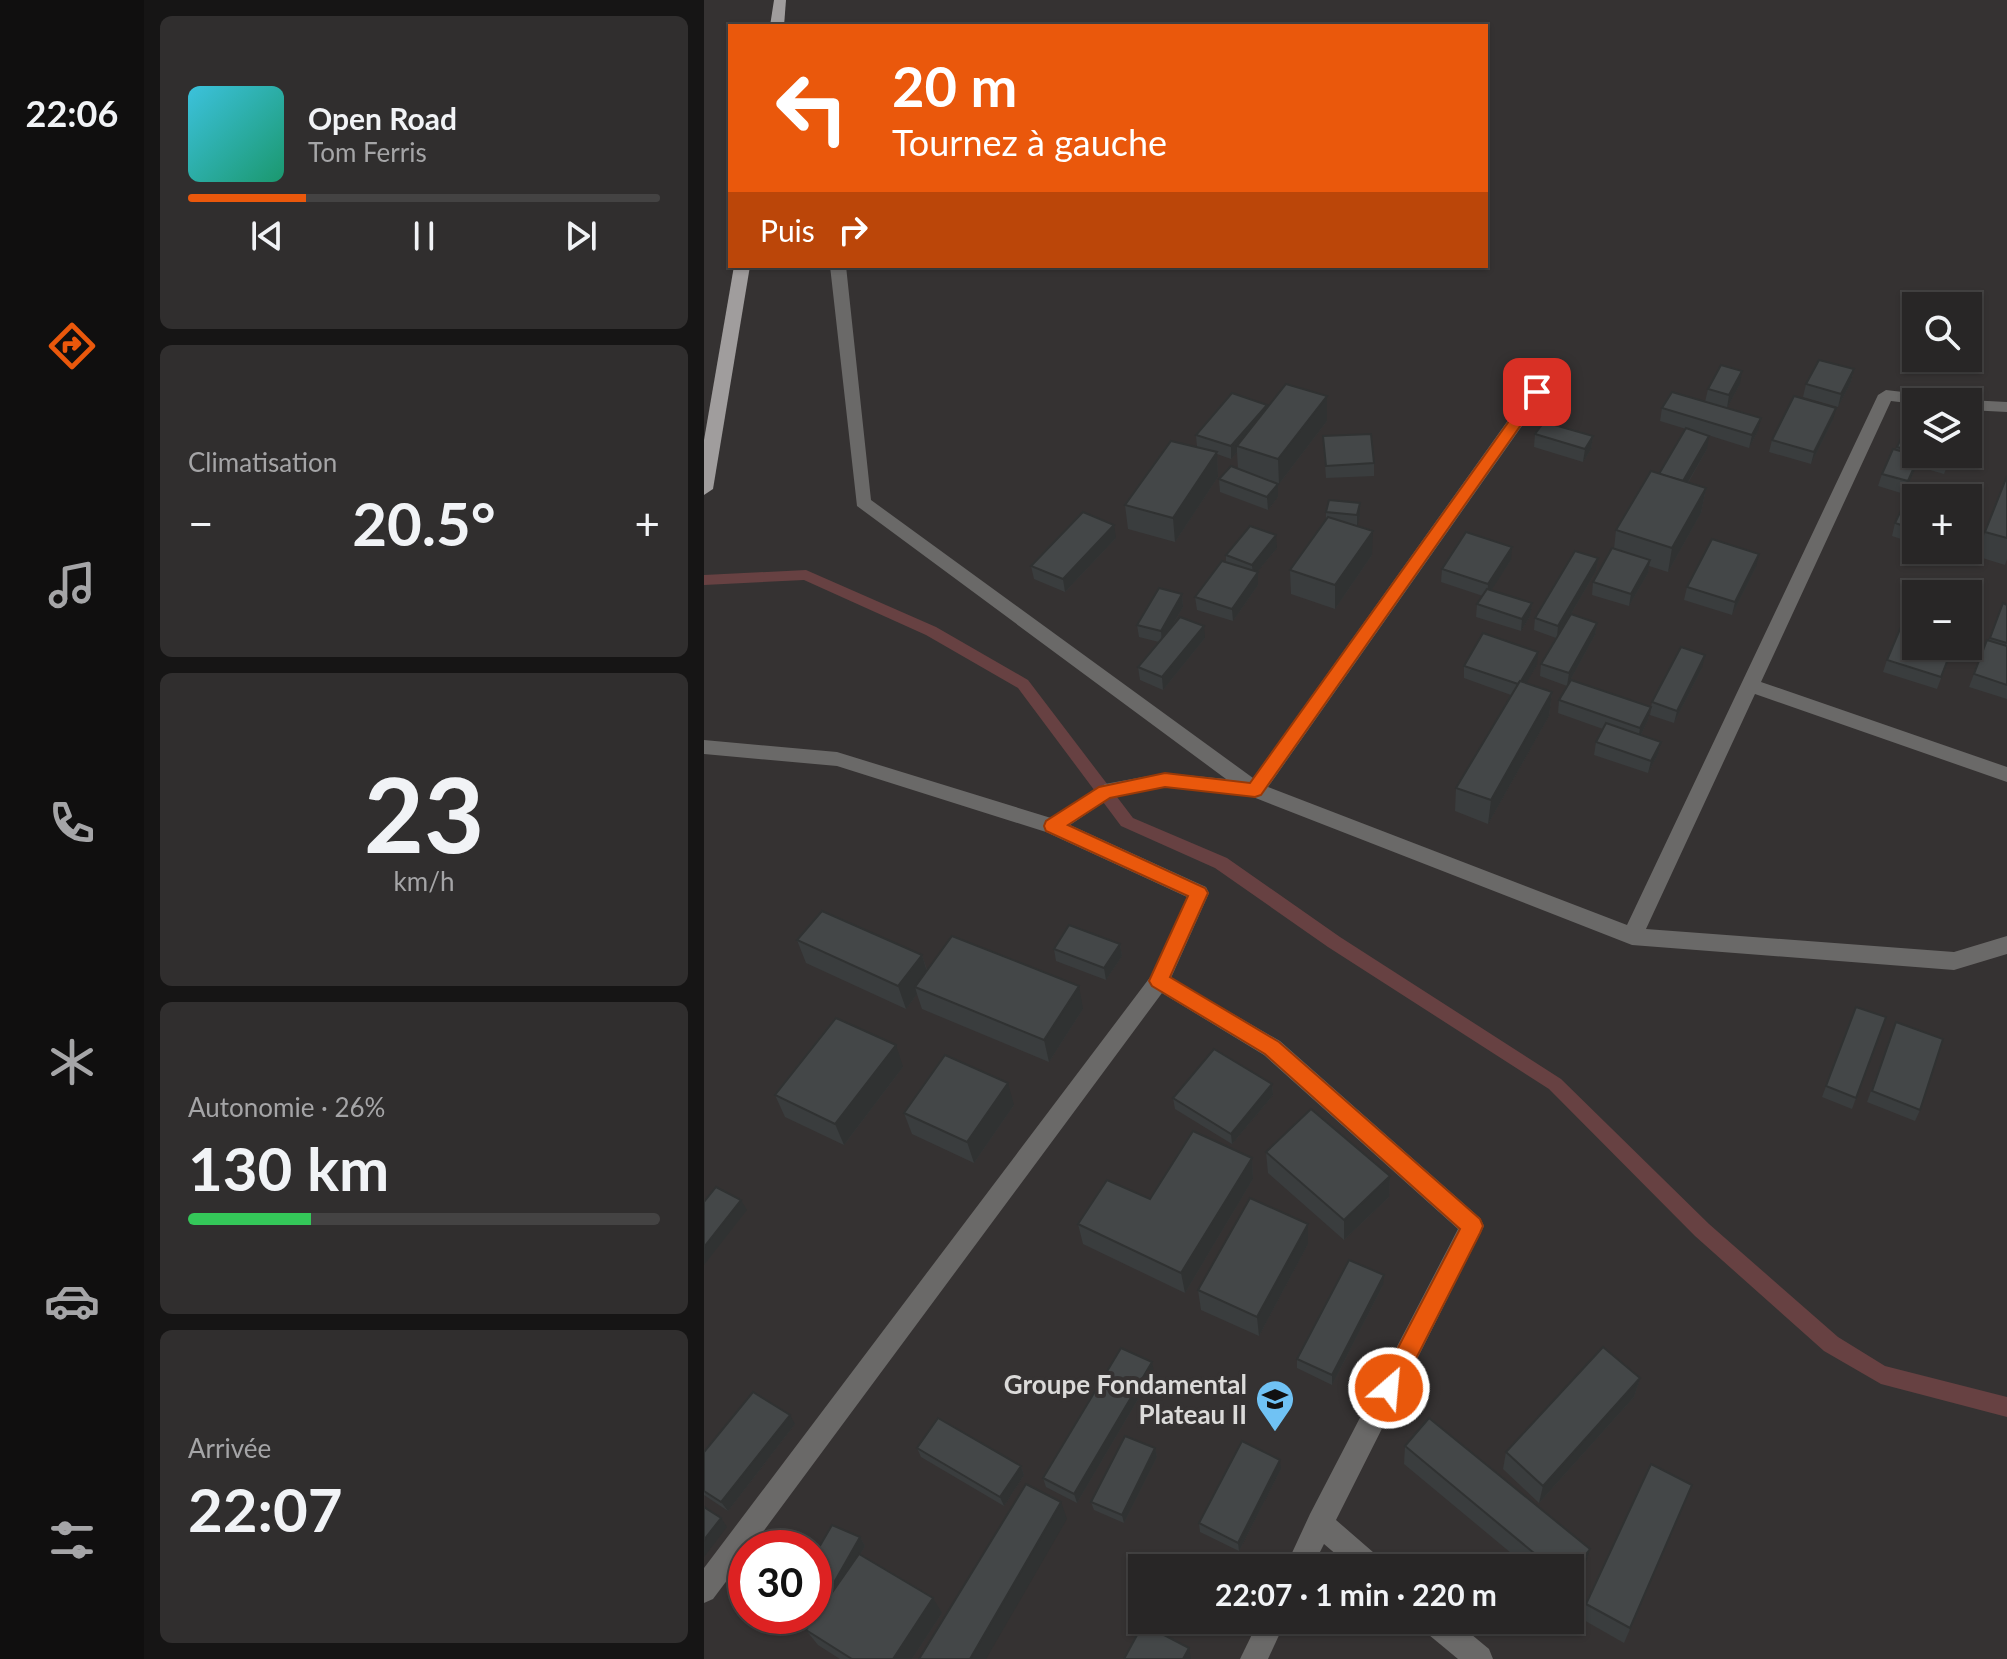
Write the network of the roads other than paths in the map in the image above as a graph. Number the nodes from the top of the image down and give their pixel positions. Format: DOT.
graph roads {
  1 [pos="780,0"];
  2 [pos="777,24"];
  3 [pos="742,268"];
  4 [pos="838,268"];
  5 [pos="1537,392"];
  6 [pos="1902,397"];
  7 [pos="1982,406"];
  8 [pos="2007,407"];
  9 [pos="704,489"];
  10 [pos="1751,686"];
  11 [pos="704,747"];
  12 [pos="2007,775"];
  13 [pos="1255,790"];
  14 [pos="1053,826"];
  15 [pos="1632,936"];
  16 [pos="2007,945"];
  17 [pos="1159,981"];
  18 [pos="1319,1523"];
  19 [pos="1305,1554"];
  20 [pos="1356,1554"];
  21 [pos="704,1590"];
  22 [pos="1266,1634"];
  23 [pos="1450,1634"];
  24 [pos="1254,1659"];
  25 [pos="1479,1659"];
  1 -- 2 [label="main road"];
  3 -- 9 [label="main road"];
  4 -- 13 [label="street"];
  5 -- 13 [label="street"];
  6 -- 10 [label="street"];
  7 -- 8 [label="street"];
  10 -- 12 [label="street"];
  10 -- 15 [label="street"];
  11 -- 14 [label="street"];
  13 -- 14 [label="street"];
  13 -- 15 [label="street"];
  14 -- 17 [label="street"];
  15 -- 16 [label="street"];
  17 -- 18 [label="street"];
  17 -- 21 [label="street"];
  18 -- 19 [label="street"];
  18 -- 20 [label="street"];
  22 -- 24 [label="street"];
  23 -- 25 [label="street"];
}
